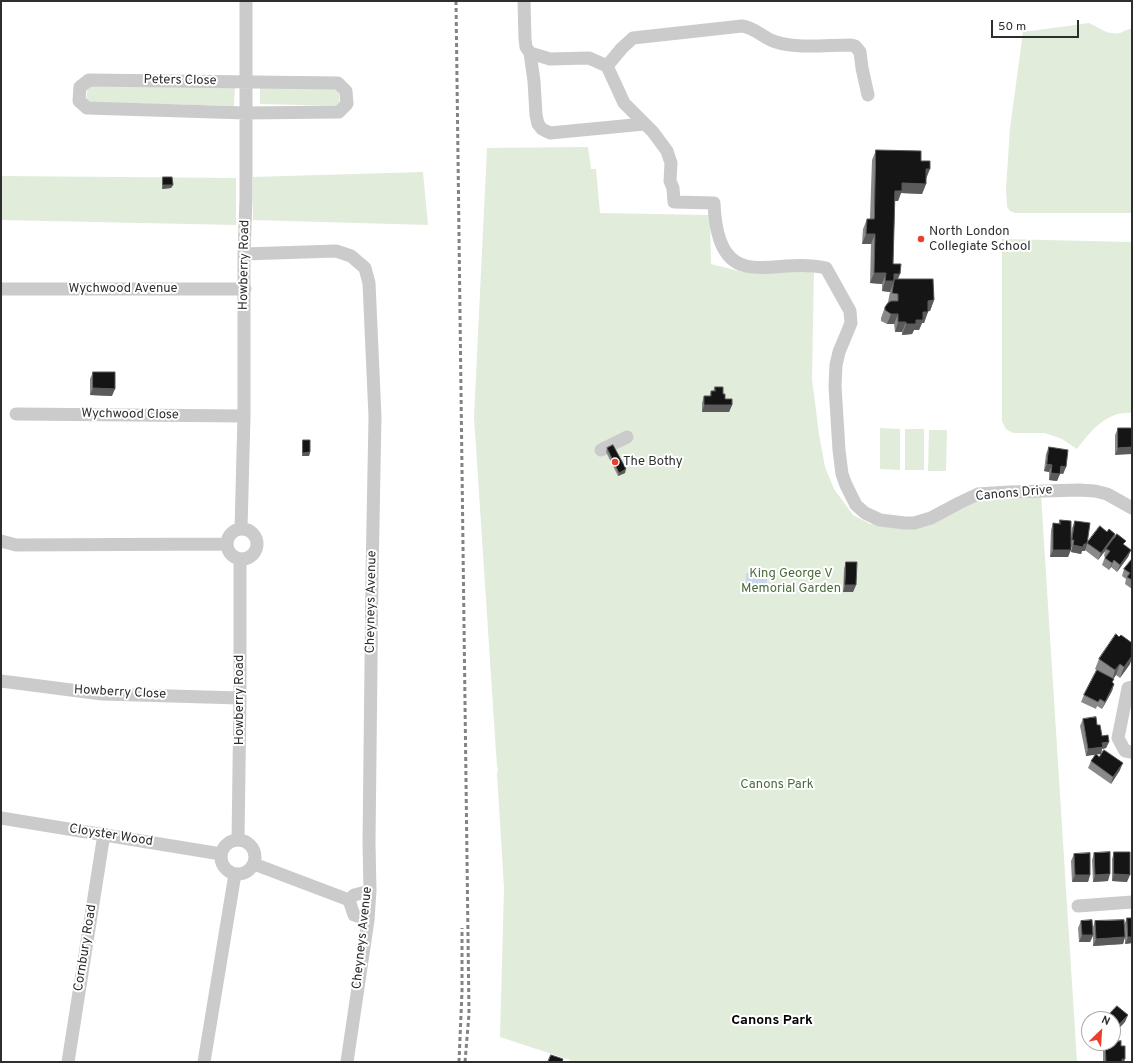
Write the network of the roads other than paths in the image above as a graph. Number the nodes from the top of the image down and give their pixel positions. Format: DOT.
graph roads {
  1 [pos="246,1"];
  2 [pos="524,1"];
  3 [pos="530,54"];
  4 [pos="607,66"];
  5 [pos="247,82"];
  6 [pos="868,95"];
  7 [pos="624,102"];
  8 [pos="246,113"];
  9 [pos="644,124"];
  10 [pos="611,127"];
  11 [pos="244,254"];
  12 [pos="1,289"];
  13 [pos="245,289"];
  14 [pos="16,414"];
  15 [pos="244,416"];
  16 [pos="627,437"];
  17 [pos="601,450"];
  18 [pos="1132,508"];
  19 [pos="241,529"];
  20 [pos="1,541"];
  21 [pos="227,544"];
  22 [pos="240,559"];
  23 [pos="1,682"];
  24 [pos="1132,687"];
  25 [pos="240,698"];
  26 [pos="1132,752"];
  27 [pos="1,818"];
  28 [pos="104,834"];
  29 [pos="238,840"];
  30 [pos="221,854"];
  31 [pos="254,864"];
  32 [pos="235,874"];
  33 [pos="370,891"];
  34 [pos="349,900"];
  35 [pos="1132,902"];
  36 [pos="1078,906"];
  37 [pos="368,920"];
  38 [pos="68,1062"];
  39 [pos="204,1062"];
  40 [pos="347,1062"];
  1 -- 5 [label="street, Howberry Road"];
  2 -- 3 [label="street"];
  3 -- 4 [label="street"];
  3 -- 10 [label="street"];
  4 -- 6 [label="street"];
  4 -- 7 [label="street"];
  5 -- 8 [label="street, Howberry Road"];
  5 -- 8 [label="street, Peters Close"];
  5 -- 8 [label="street, Peters Close"];
  7 -- 9 [label="street"];
  7 -- 10 [label="street"];
  8 -- 11 [label="street, Howberry Road"];
  9 -- 10 [label="street"];
  9 -- 18 [label="street, Canons Drive"];
  11 -- 13 [label="street, Howberry Road"];
  11 -- 33 [label="street, Cheyneys Avenue"];
  12 -- 13 [label="street, Wychwood Avenue"];
  13 -- 15 [label="street, Howberry Road"];
  14 -- 15 [label="street, Wychwood Close"];
  15 -- 19 [label="street, Howberry Road"];
  16 -- 17 [label="street"];
  19 -- 21 [label="street"];
  19 -- 22 [label="street"];
  20 -- 21 [label="street"];
  21 -- 22 [label="street"];
  22 -- 25 [label="street, Howberry Road"];
  23 -- 25 [label="street, Howberry Close"];
  24 -- 26 [label="street"];
  25 -- 29 [label="street, Howberry Road"];
  27 -- 28 [label="street, Cloyster Wood"];
  28 -- 30 [label="street, Cloyster Wood"];
  28 -- 38 [label="street, Cornbury Road"];
  29 -- 30 [label="street"];
  29 -- 31 [label="street"];
  30 -- 32 [label="street"];
  31 -- 32 [label="street"];
  31 -- 34 [label="street"];
  32 -- 39 [label="street"];
  33 -- 34 [label="street"];
  33 -- 37 [label="street, Cheyneys Avenue"];
  34 -- 37 [label="street"];
  35 -- 36 [label="street"];
  37 -- 40 [label="street, Cheyneys Avenue"];
}
